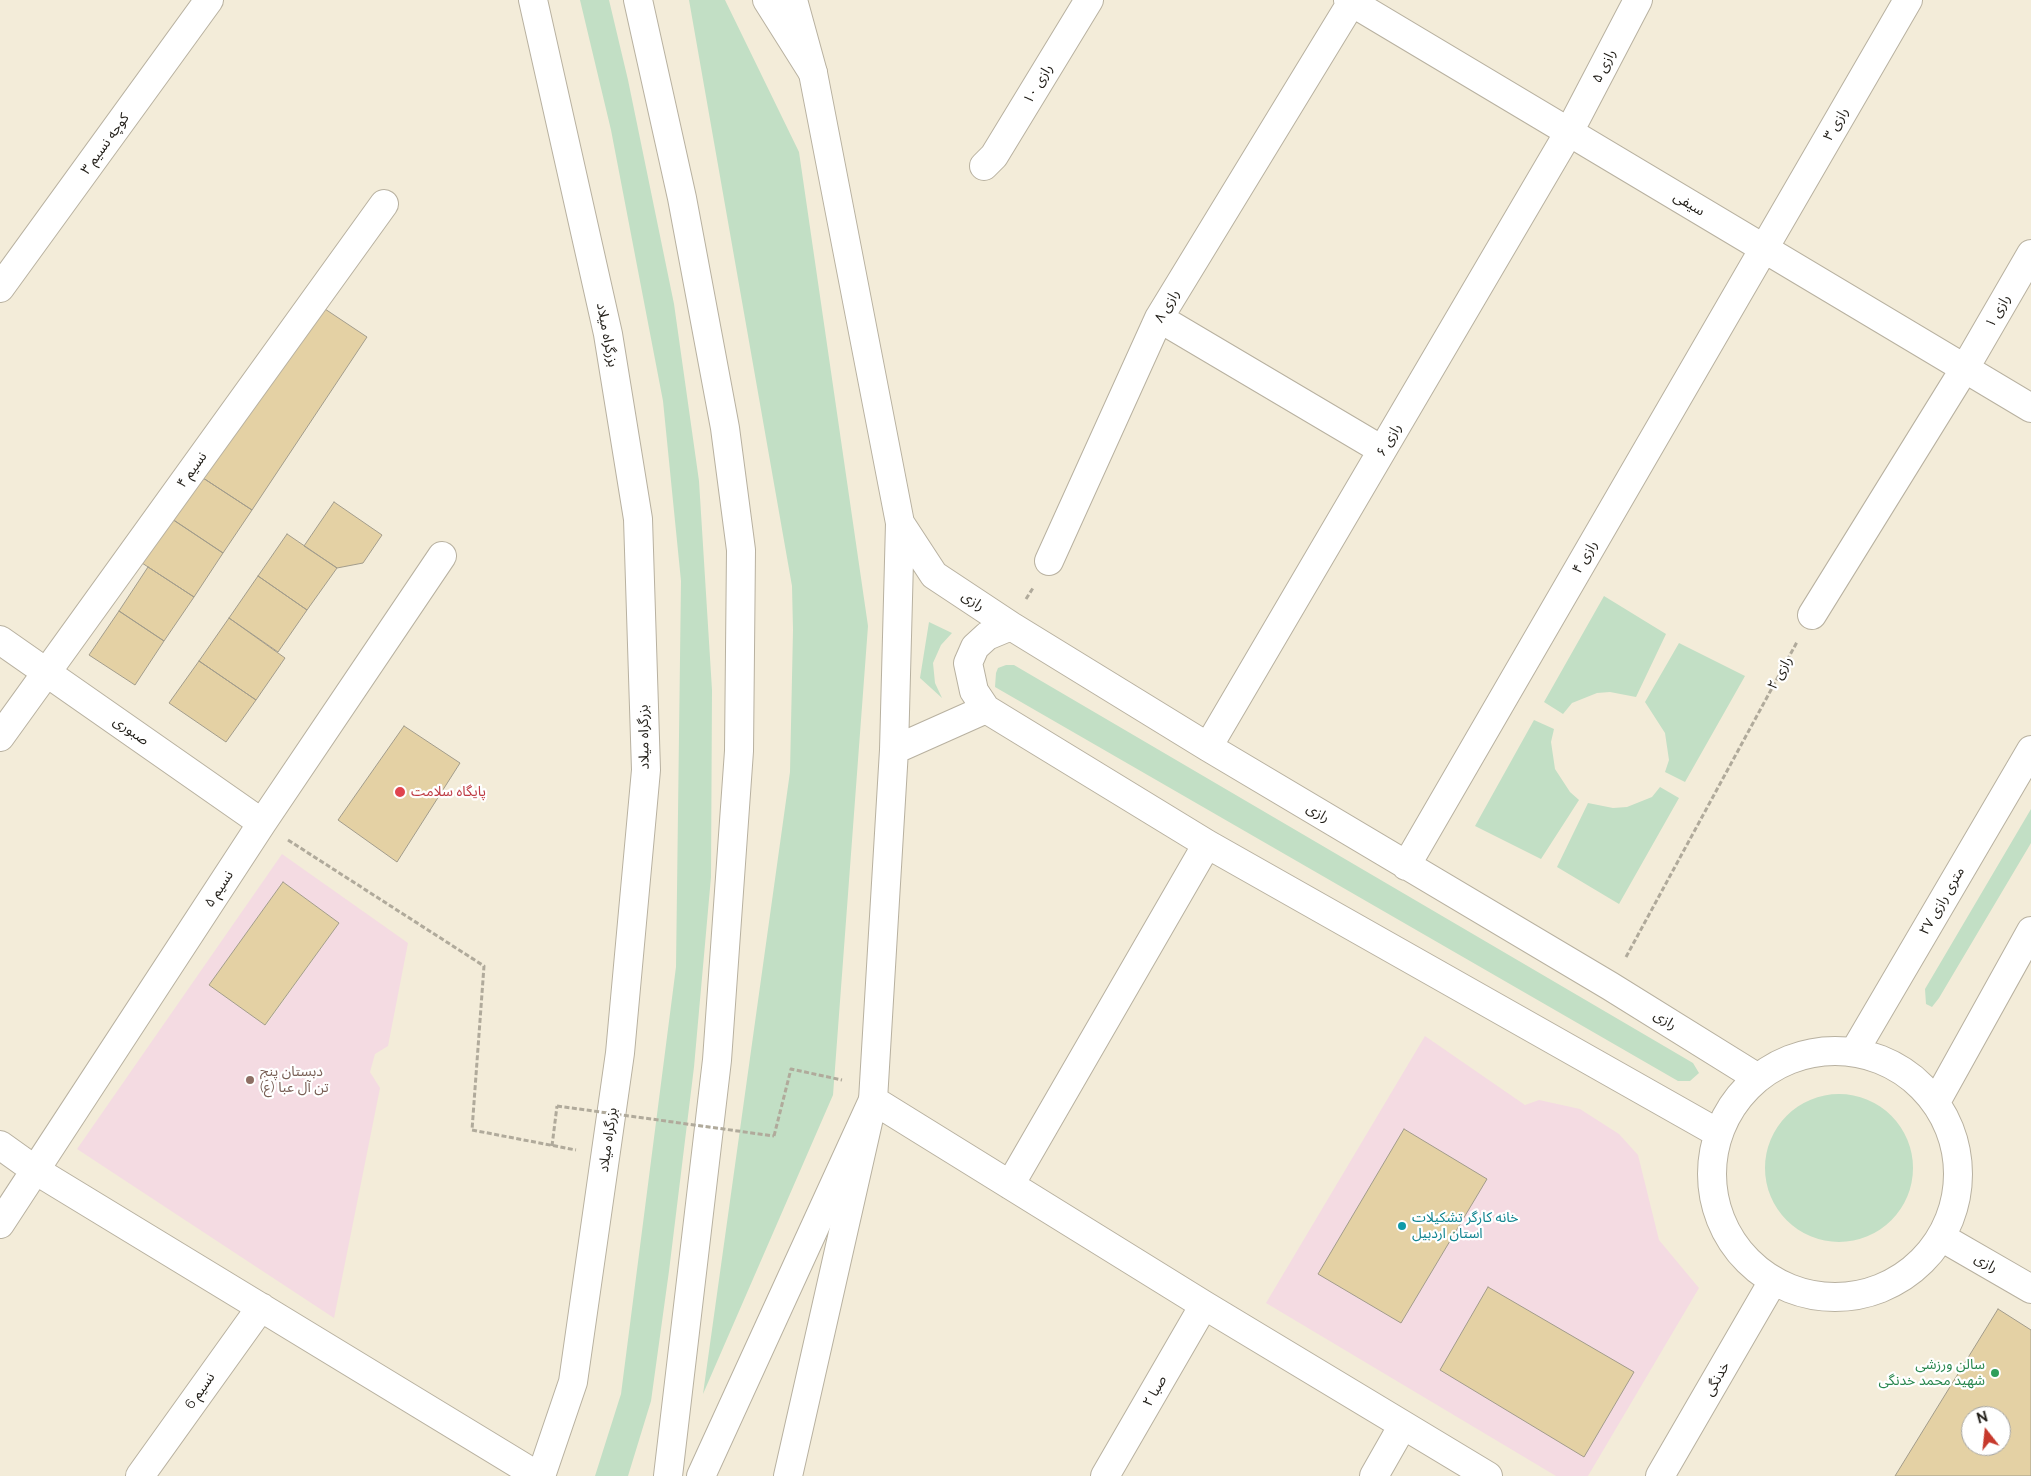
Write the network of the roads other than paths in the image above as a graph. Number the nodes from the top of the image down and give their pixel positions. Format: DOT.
graph roads {
  1 [pos="209,0"];
  2 [pos="532,0"];
  3 [pos="638,0"];
  4 [pos="767,0"];
  5 [pos="793,0"];
  6 [pos="1089,0"];
  7 [pos="1638,0"];
  8 [pos="1908,0"];
  9 [pos="1351,1"];
  10 [pos="813,72"];
  11 [pos="1569,132"];
  12 [pos="984,166"];
  13 [pos="384,204"];
  14 [pos="1764,248"];
  15 [pos="2031,254"];
  16 [pos="0,288"];
  17 [pos="1159,318"];
  18 [pos="1965,368"];
  19 [pos="2031,408"];
  20 [pos="1382,450"];
  21 [pos="900,523"];
  22 [pos="442,556"];
  23 [pos="1049,561"];
  24 [pos="1812,615"];
  25 [pos="1011,626"];
  26 [pos="0,640"];
  27 [pos="46,672"];
  28 [pos="986,709"];
  29 [pos="0,737"];
  30 [pos="1208,747"];
  31 [pos="894,750"];
  32 [pos="2031,750"];
  33 [pos="262,823"];
  34 [pos="1207,844"];
  35 [pos="1406,866"];
  36 [pos="2031,931"];
  37 [pos="1854,1052"];
  38 [pos="1758,1078"];
  39 [pos="874,1093"];
  40 [pos="1936,1102"];
  41 [pos="1718,1133"];
  42 [pos="0,1145"];
  43 [pos="35,1170"];
  44 [pos="1010,1185"];
  45 [pos="0,1224"];
  46 [pos="1941,1237"];
  47 [pos="1774,1281"];
  48 [pos="2031,1289"];
  49 [pos="1204,1306"];
  50 [pos="260,1307"];
  51 [pos="1404,1425"];
  52 [pos="140,1476"];
  53 [pos="540,1476"];
  54 [pos="668,1476"];
  55 [pos="701,1476"];
  56 [pos="788,1476"];
  57 [pos="1105,1476"];
  58 [pos="1374,1476"];
  59 [pos="1488,1476"];
  60 [pos="1660,1476"];
  1 -- 16 [label="main road, کوچه نسیم ۳"];
  2 -- 53 [label="main road, بزرگراه میلاد"];
  3 -- 54 [label="main road"];
  4 -- 10 [label="main road"];
  5 -- 10 [label="main road"];
  6 -- 12 [label="main road, رازی ۱۰"];
  7 -- 11 [label="main road, رازی ۵"];
  8 -- 14 [label="main road, رازی ۳"];
  9 -- 11 [label="main road, سیفی"];
  9 -- 17 [label="main road, رازی ۸"];
  10 -- 21 [label="main road"];
  11 -- 14 [label="main road, سیفی"];
  11 -- 20 [label="main road, رازی ۶"];
  13 -- 27 [label="main road, نسیم ۴"];
  14 -- 18 [label="main road, سیفی"];
  14 -- 35 [label="main road, رازی ۴"];
  15 -- 18 [label="main road, رازی ۱"];
  17 -- 20 [label="main road"];
  17 -- 23 [label="main road, رازی ۸"];
  18 -- 19 [label="main road, سیفی"];
  18 -- 24 [label="main road"];
  20 -- 30 [label="main road, رازی ۶"];
  21 -- 25 [label="main road, رازی"];
  21 -- 31 [label="main road"];
  22 -- 33 [label="main road, نسیم ۵"];
  25 -- 28 [label="main road"];
  25 -- 30 [label="main road, رازی"];
  26 -- 27 [label="main road, صبوری"];
  27 -- 29 [label="main road, نسیم ۴"];
  27 -- 33 [label="main road, صبوری"];
  28 -- 31 [label="main road"];
  28 -- 34 [label="main road"];
  30 -- 35 [label="main road, رازی"];
  31 -- 39 [label="main road"];
  32 -- 37 [label="main road, ۲۷ متری رازی"];
  33 -- 43 [label="main road, نسیم ۵"];
  34 -- 41 [label="main road"];
  34 -- 44 [label="main road"];
  35 -- 38 [label="main road, رازی"];
  36 -- 40 [label="main road"];
  37 -- 38 [label="main road"];
  37 -- 40 [label="main road"];
  38 -- 41 [label="main road"];
  39 -- 44 [label="main road"];
  39 -- 55 [label="main road"];
  39 -- 56 [label="main road"];
  40 -- 46 [label="main road"];
  41 -- 47 [label="main road"];
  42 -- 43 [label="main road"];
  43 -- 45 [label="main road, نسیم ۵"];
  43 -- 50 [label="main road"];
  44 -- 49 [label="main road"];
  46 -- 47 [label="main road"];
  46 -- 48 [label="main road, رازی"];
  47 -- 60 [label="main road, خدنگی"];
  49 -- 51 [label="main road"];
  49 -- 57 [label="main road, صبا ۲"];
  50 -- 52 [label="main road, نسیم 6"];
  50 -- 53 [label="main road"];
  51 -- 58 [label="main road"];
  51 -- 59 [label="main road"];
}
